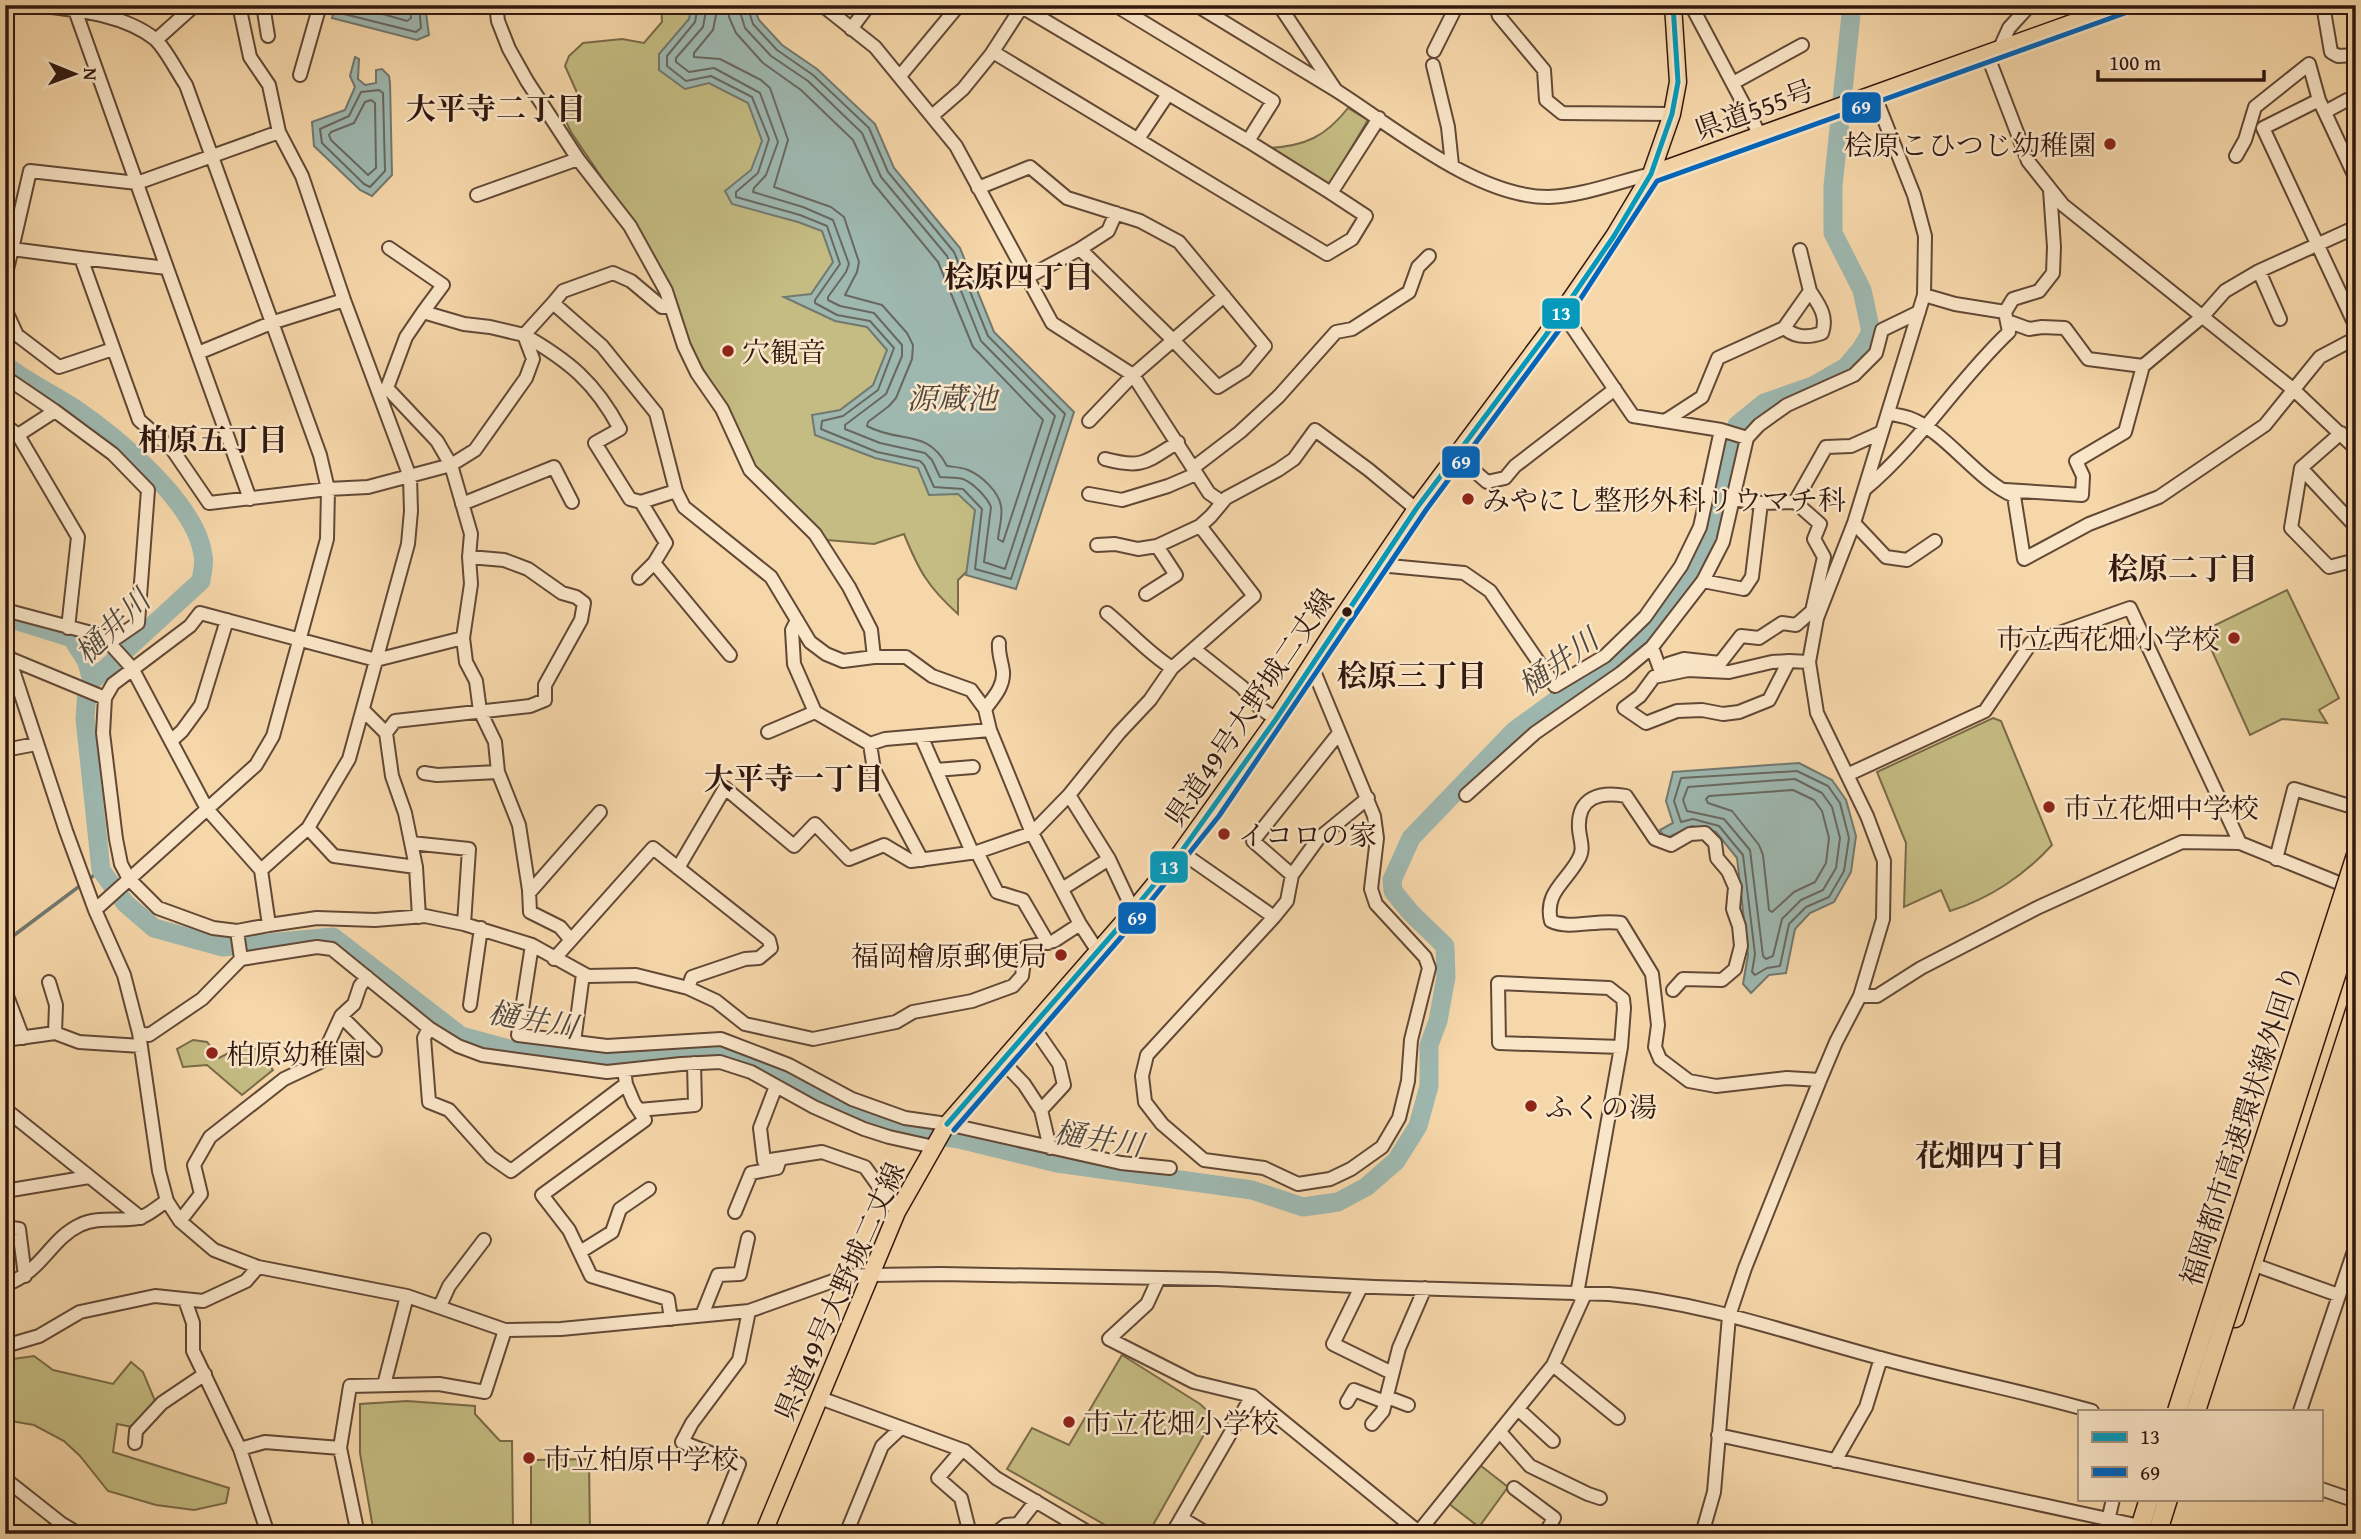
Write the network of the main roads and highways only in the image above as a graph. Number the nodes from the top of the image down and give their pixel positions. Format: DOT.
graph roads {
  1 [pos="1673,5"];
  2 [pos="2122,5"];
  3 [pos="1651,174"];
  4 [pos="2356,855"];
  5 [pos="2356,861"];
  6 [pos="2351,888"];
  7 [pos="2356,913"];
  8 [pos="2356,945"];
  9 [pos="2176,1410"];
  10 [pos="2176,1410"];
  11 [pos="2196,1410"];
  12 [pos="2205,1410"];
  13 [pos="2149,1500"];
  14 [pos="2168,1500"];
  15 [pos="2177,1500"];
  16 [pos="2138,1531"];
  17 [pos="2167,1533"];
  18 [pos="763,1534"];
  19 [pos="2157,1534"];
  1 -- 3 [label="main road, 県道49号大野城二丈線"];
  2 -- 3 [label="main road, 県道555号"];
  3 -- 18 [label="main road, 県道49号大野城二丈線"];
  4 -- 9 [label="highway, 福岡都市高速環状線外回り, bridge"];
  5 -- 6 [label="highway"];
  6 -- 10 [label="highway"];
  7 -- 11 [label="highway, bridge"];
  8 -- 12 [label="highway"];
  13 -- 16 [label="highway"];
  14 -- 19 [label="highway"];
  15 -- 17 [label="highway"];
}
